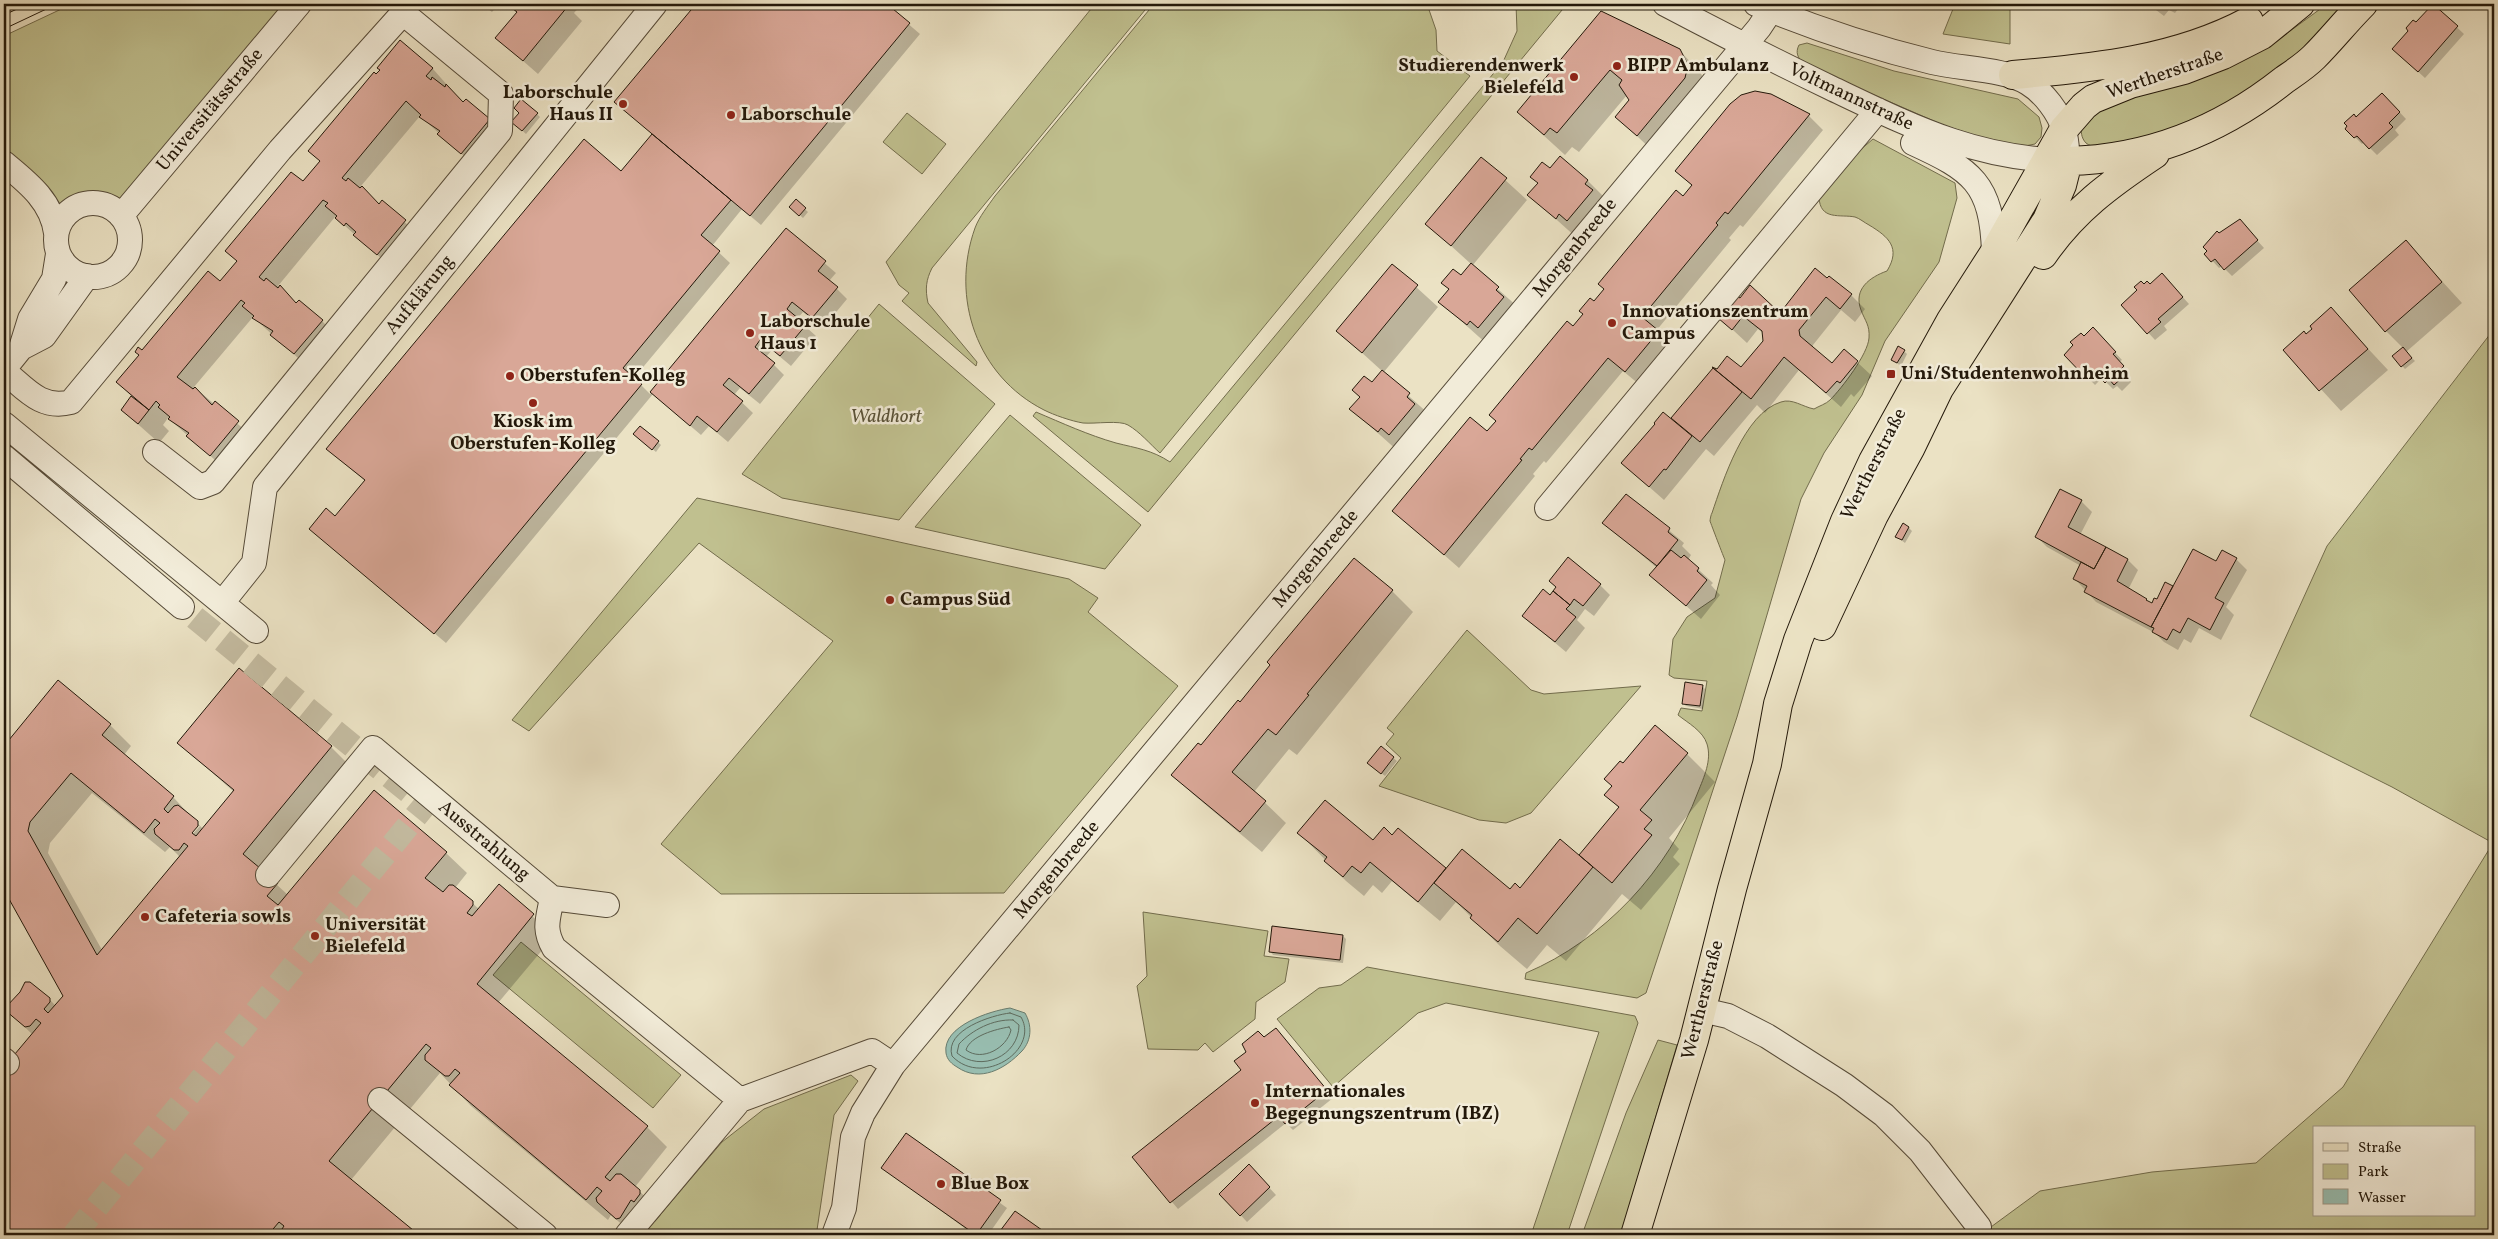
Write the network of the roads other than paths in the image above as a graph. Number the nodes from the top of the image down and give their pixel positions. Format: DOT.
graph roads {
  1 [pos="300,4"];
  2 [pos="656,4"];
  3 [pos="1665,4"];
  4 [pos="2281,4"];
  5 [pos="2300,4"];
  6 [pos="2363,4"];
  7 [pos="1763,7"];
  8 [pos="407,9"];
  9 [pos="1743,46"];
  10 [pos="2013,75"];
  11 [pos="1878,110"];
  12 [pos="2064,129"];
  13 [pos="2166,146"];
  14 [pos="2057,160"];
  15 [pos="4,163"];
  16 [pos="121,216"];
  17 [pos="57,244"];
  18 [pos="1994,252"];
  19 [pos="86,276"];
  20 [pos="21,348"];
  21 [pos="4,370"];
  22 [pos="4,424"];
  23 [pos="1911,447"];
  24 [pos="155,452"];
  25 [pos="4,457"];
  26 [pos="1547,508"];
  27 [pos="222,603"];
  28 [pos="182,606"];
  29 [pos="256,631"];
  30 [pos="1767,764"];
  31 [pos="268,875"];
  32 [pos="552,898"];
  33 [pos="607,905"];
  34 [pos="1702,1010"];
  35 [pos="890,1069"];
  36 [pos="380,1100"];
  37 [pos="740,1100"];
  38 [pos="1978,1226"];
  39 [pos="545,1235"];
  40 [pos="627,1235"];
  41 [pos="834,1235"];
  42 [pos="1635,1235"];
  1 -- 16 [label="street, Universitätsstraße"];
  2 -- 27 [label="street, Aufklärung"];
  3 -- 9 [label="street, Voltmannstraße"];
  4 -- 10 [label="main road, Wertherstraße"];
  5 -- 12 [label="main road, Wertherstraße"];
  6 -- 13 [label="main road, Wertherstraße"];
  7 -- 9 [label="street, Morgenbreede"];
  7 -- 10 [label="street"];
  8 -- 21 [label="street"];
  8 -- 24 [label="street"];
  9 -- 11 [label="street, Voltmannstraße"];
  9 -- 35 [label="street, Morgenbreede"];
  10 -- 12 [label="street"];
  11 -- 14 [label="street, Voltmannstraße"];
  11 -- 18 [label="street"];
  11 -- 26 [label="street"];
  12 -- 14 [label="main road, Wertherstraße"];
  13 -- 14 [label="main road, Wertherstraße"];
  13 -- 23 [label="main road, Wertherstraße"];
  14 -- 18 [label="main road, Wertherstraße"];
  14 -- 23 [label="main road, Wertherstraße"];
  15 -- 17 [label="street"];
  16 -- 17 [label="street"];
  16 -- 19 [label="street"];
  17 -- 19 [label="street"];
  17 -- 20 [label="street"];
  18 -- 30 [label="main road, Wertherstraße"];
  19 -- 20 [label="street"];
  20 -- 21 [label="street"];
  22 -- 27 [label="street"];
  23 -- 30 [label="main road, Wertherstraße"];
  25 -- 28 [label="street"];
  27 -- 29 [label="street"];
  30 -- 34 [label="main road, Wertherstraße"];
  31 -- 32 [label="street, Ausstrahlung"];
  32 -- 33 [label="street"];
  32 -- 37 [label="street"];
  34 -- 38 [label="street"];
  34 -- 42 [label="main road, Wertherstraße"];
  35 -- 37 [label="street"];
  35 -- 41 [label="street, Morgenbreede"];
  36 -- 39 [label="street"];
  37 -- 40 [label="street"];
}
